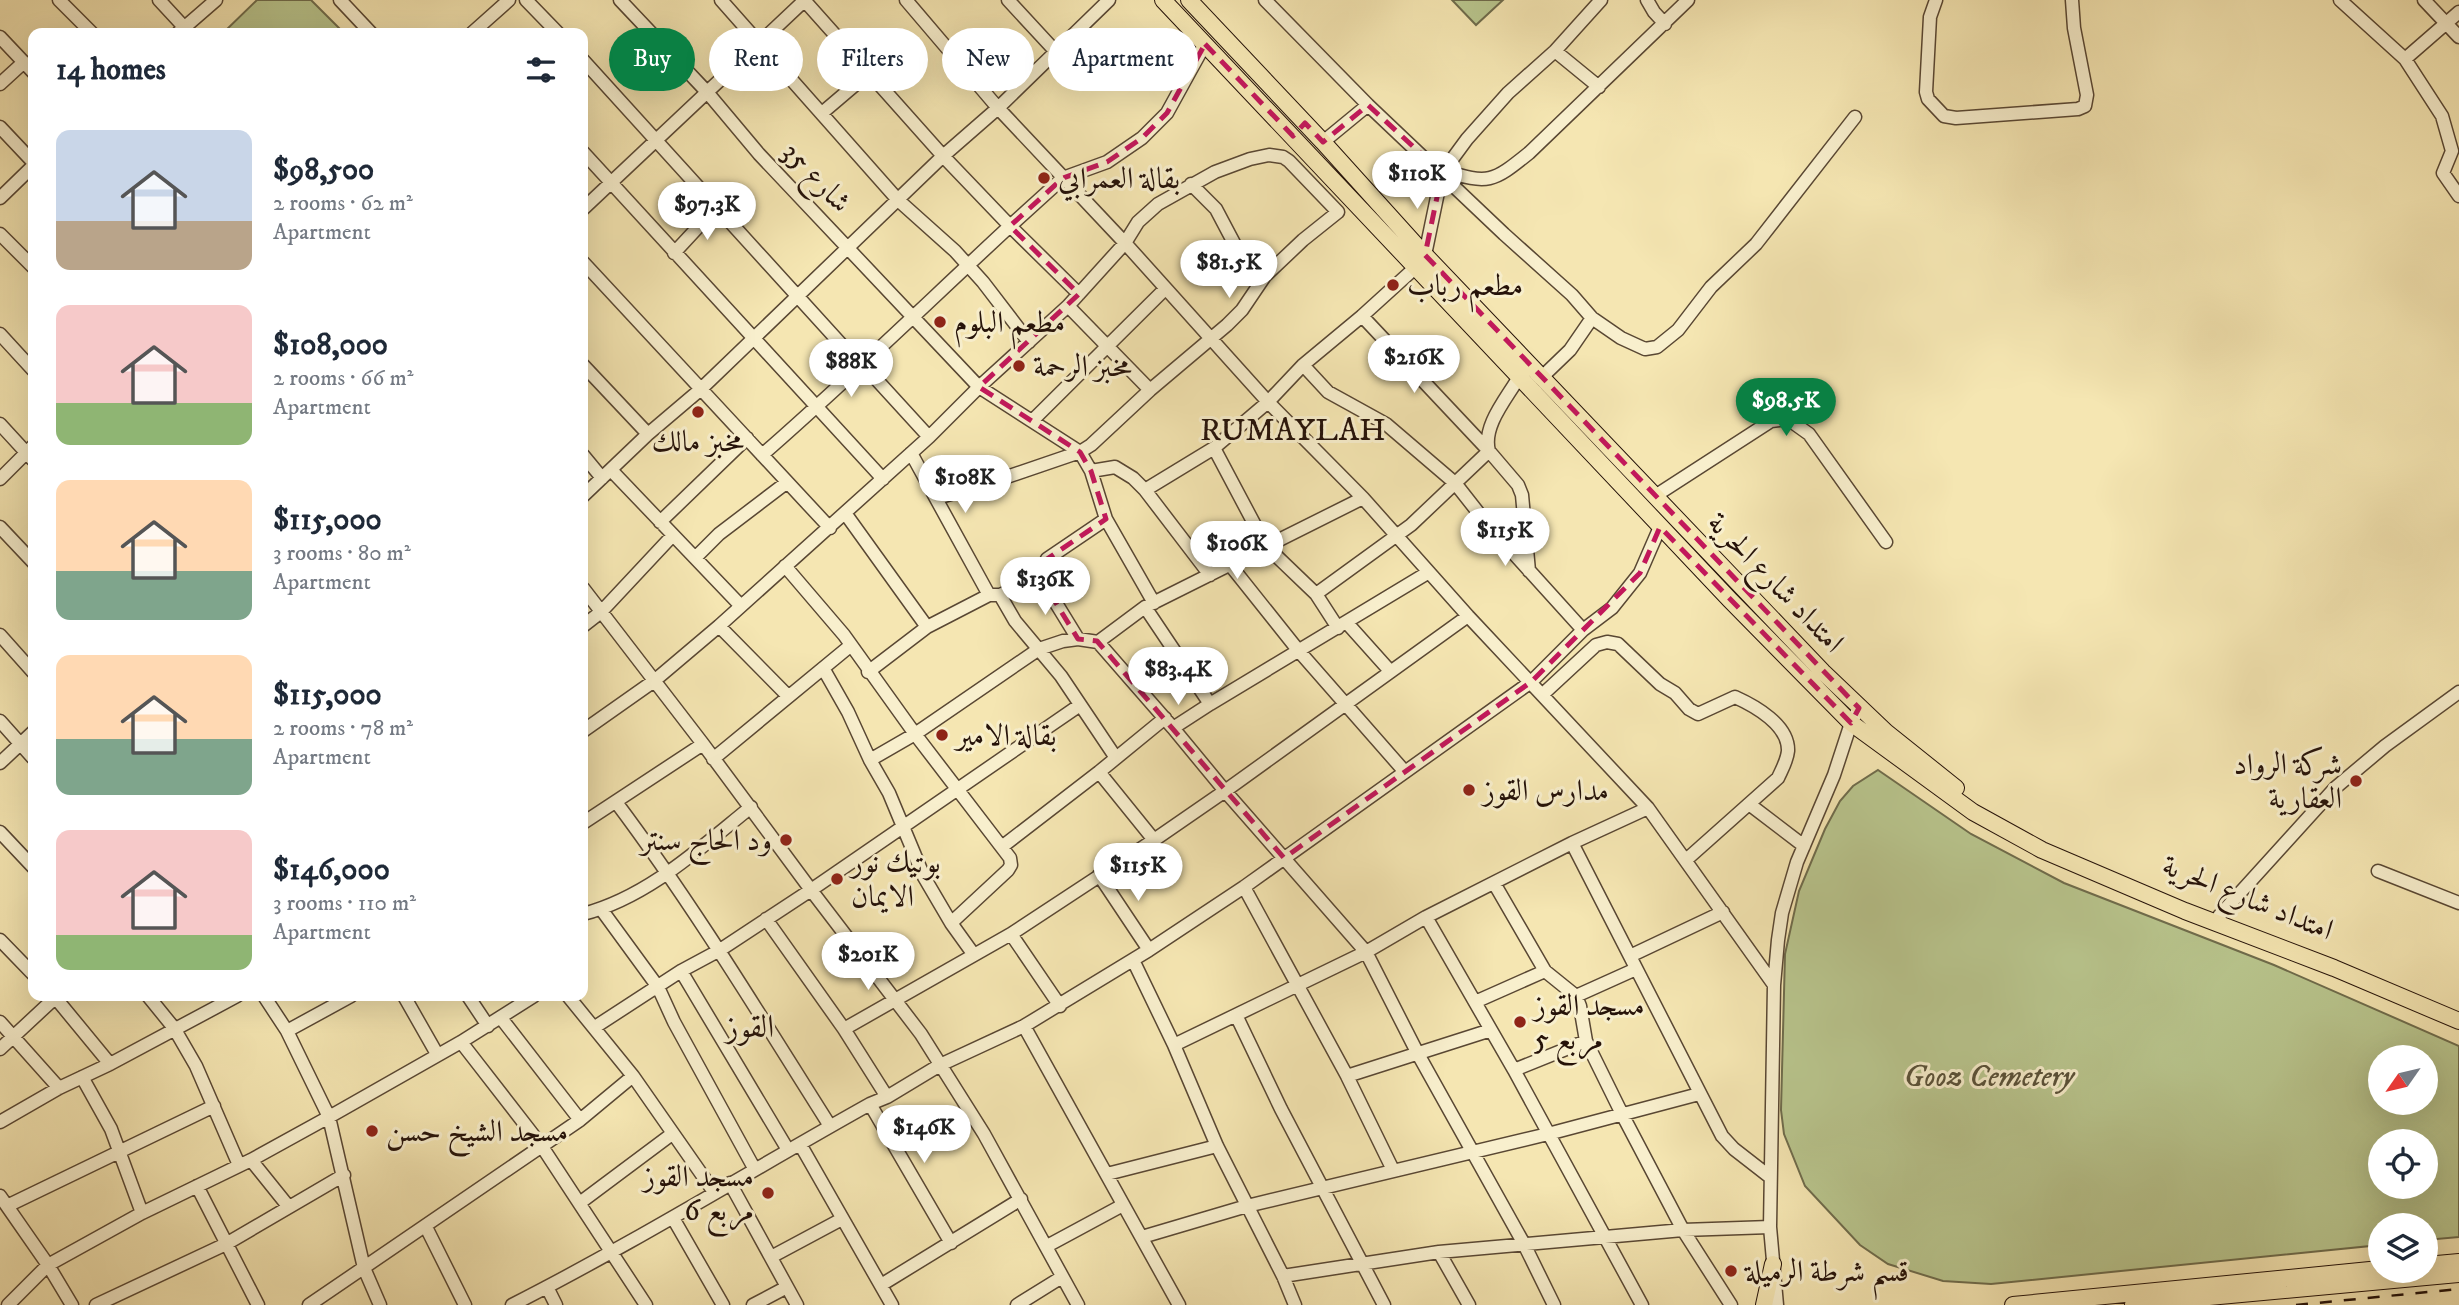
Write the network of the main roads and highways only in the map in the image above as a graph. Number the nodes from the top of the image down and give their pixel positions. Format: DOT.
graph roads {
  1 [pos="1163,0"];
  2 [pos="1189,0"];
  3 [pos="1305,123"];
  4 [pos="1293,136"];
  5 [pos="1420,261"];
  6 [pos="2459,1013"];
  7 [pos="2459,1021"];
  8 [pos="2459,1262"];
  9 [pos="1773,1264"];
  10 [pos="2438,1264"];
  11 [pos="2368,1270"];
  12 [pos="2459,1274"];
  13 [pos="1764,1305"];
  14 [pos="2013,1305"];
  15 [pos="2120,1305"];
  1 -- 4 [label="main road, امتداد شارع الحرية"];
  2 -- 3 [label="main road, امتداد شارع الحرية"];
  3 -- 4 [label="main road"];
  3 -- 5 [label="main road, امتداد شارع الحرية"];
  4 -- 5 [label="main road, امتداد شارع الحرية"];
  5 -- 6 [label="main road, امتداد شارع الحرية"];
  5 -- 7 [label="main road, امتداد شارع الحرية"];
  8 -- 10 [label="main road"];
  9 -- 13 [label="main road"];
  11 -- 14 [label="main road"];
  12 -- 15 [label="main road"];
}
